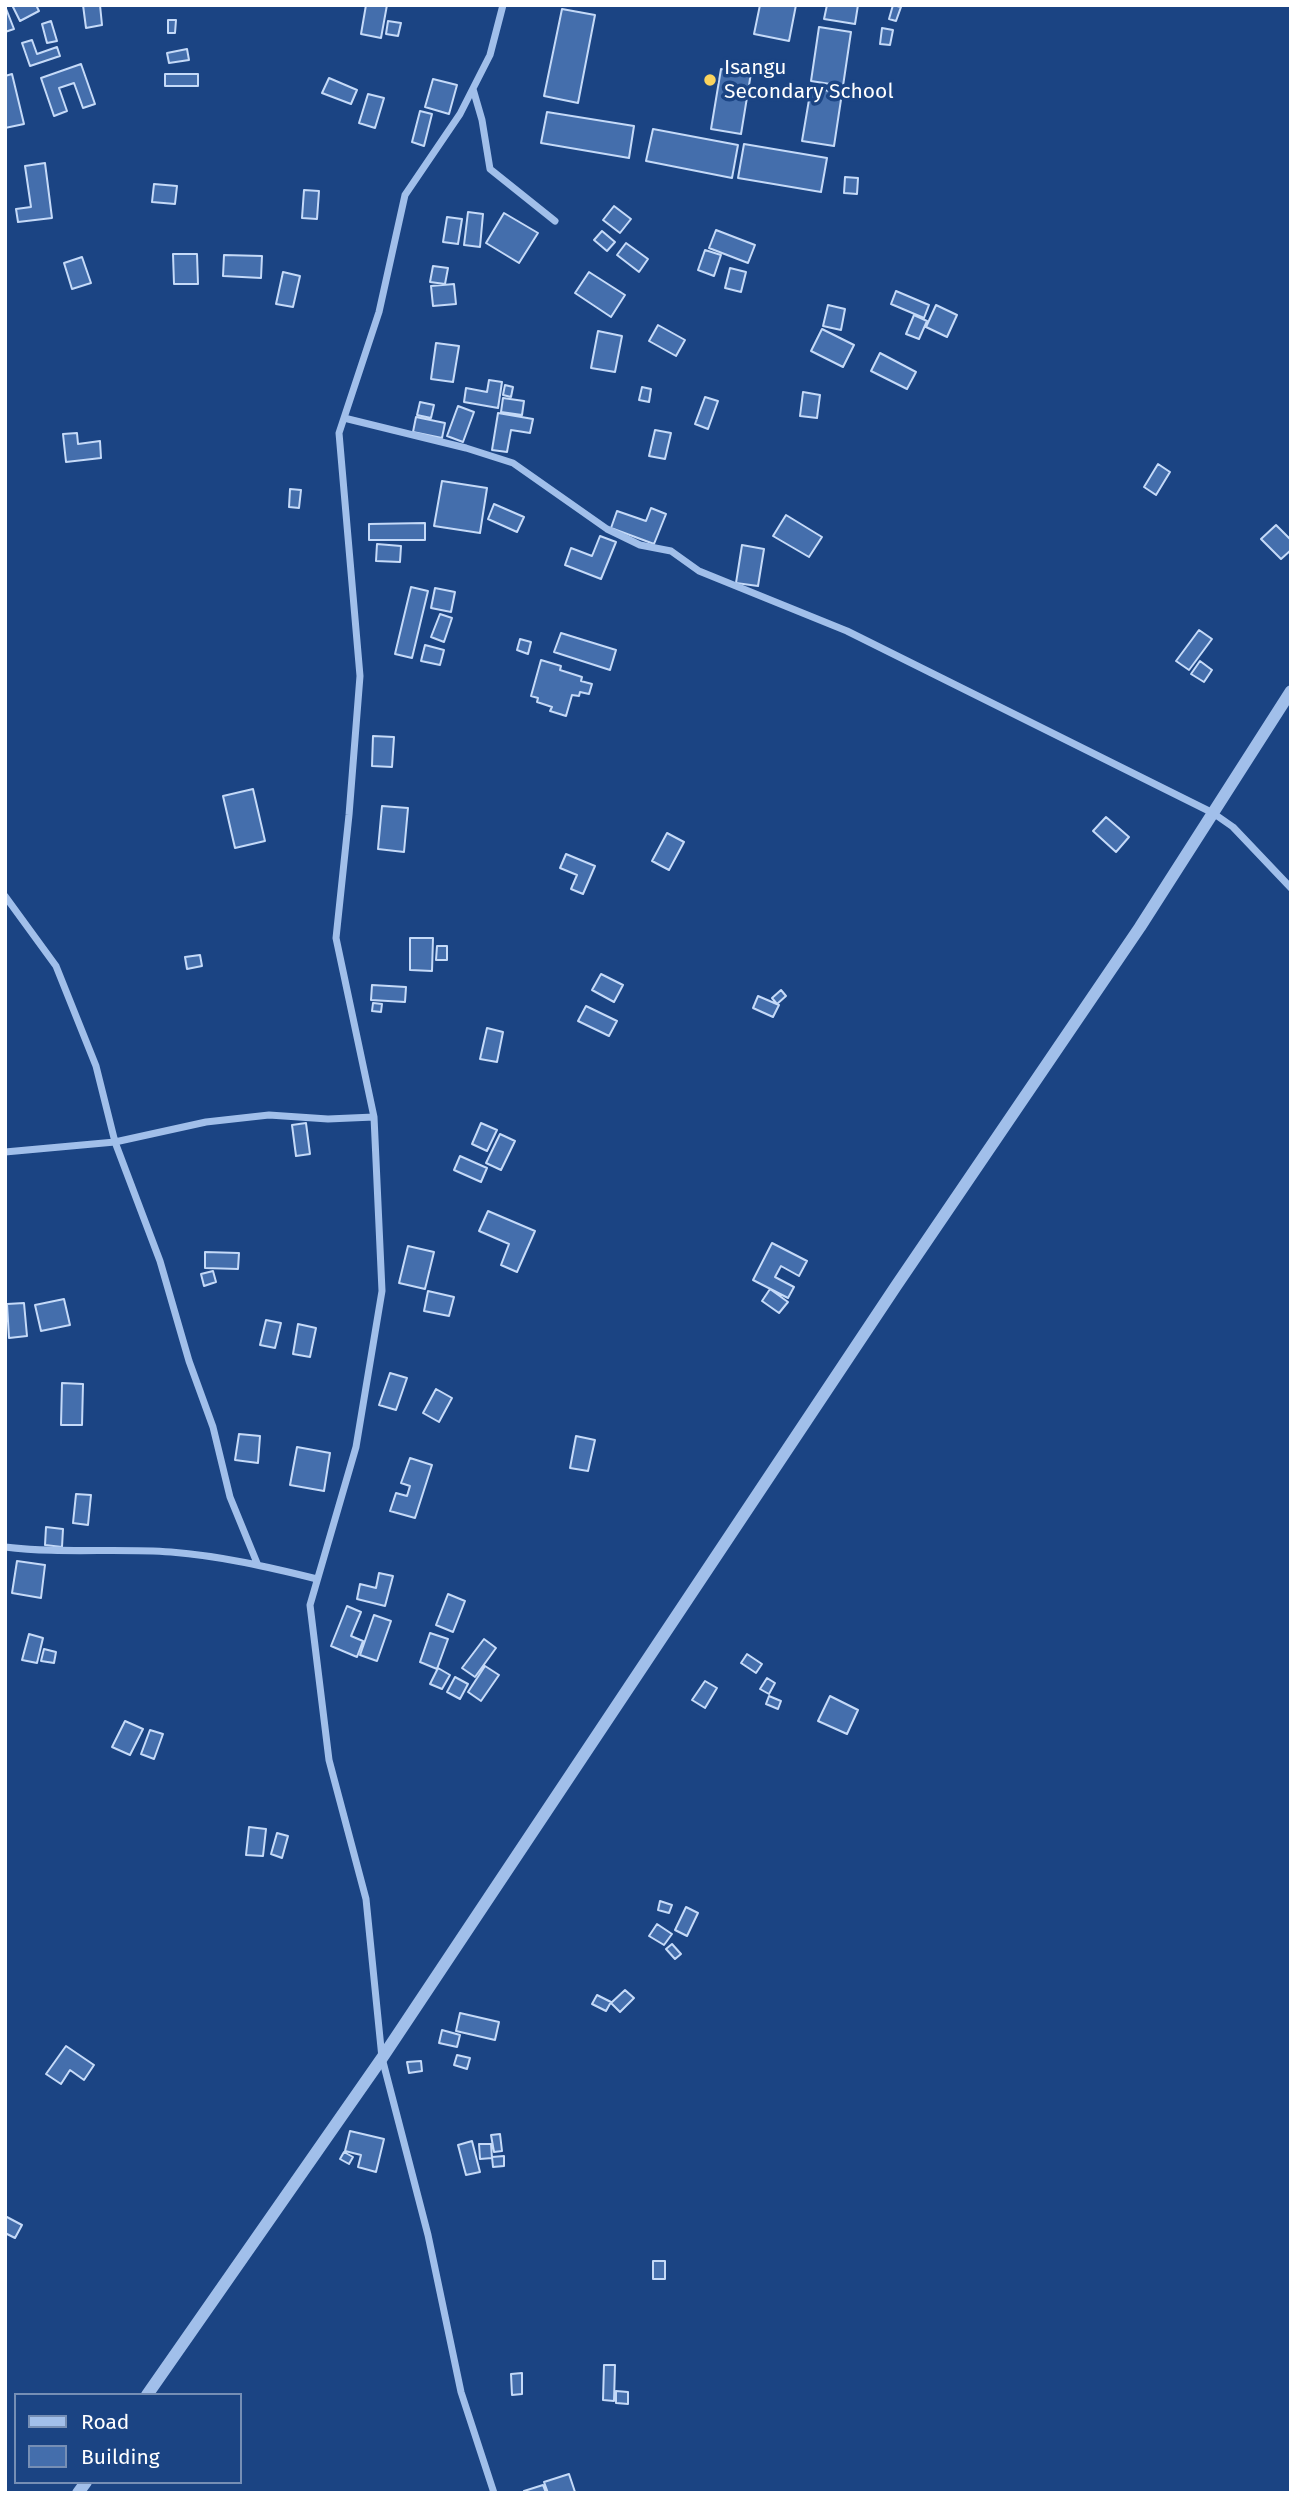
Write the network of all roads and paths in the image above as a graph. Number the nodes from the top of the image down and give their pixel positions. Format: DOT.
graph roads {
  1 [pos="503,5"];
  2 [pos="473,89"];
  3 [pos="555,221"];
  4 [pos="344,418"];
  5 [pos="1291,691"];
  6 [pos="1213,813"];
  7 [pos="1291,888"];
  8 [pos="5,897"];
  9 [pos="374,1117"];
  10 [pos="114,1142"];
  11 [pos="5,1152"];
  12 [pos="5,1547"];
  13 [pos="257,1563"];
  14 [pos="317,1579"];
  15 [pos="382,2057"];
  16 [pos="148,2393"];
  17 [pos="494,2493"];
  1 -- 2 [label="street"];
  2 -- 3 [label="street"];
  2 -- 4 [label="street"];
  4 -- 6 [label="street"];
  4 -- 9 [label="street"];
  5 -- 6 [label="street"];
  6 -- 7 [label="street"];
  6 -- 15 [label="street"];
  8 -- 10 [label="street"];
  9 -- 10 [label="street"];
  9 -- 14 [label="street"];
  10 -- 11 [label="street"];
  10 -- 13 [label="street"];
  12 -- 13 [label="street"];
  13 -- 14 [label="street"];
  14 -- 15 [label="street"];
  15 -- 16 [label="street"];
  15 -- 17 [label="street"];
}
